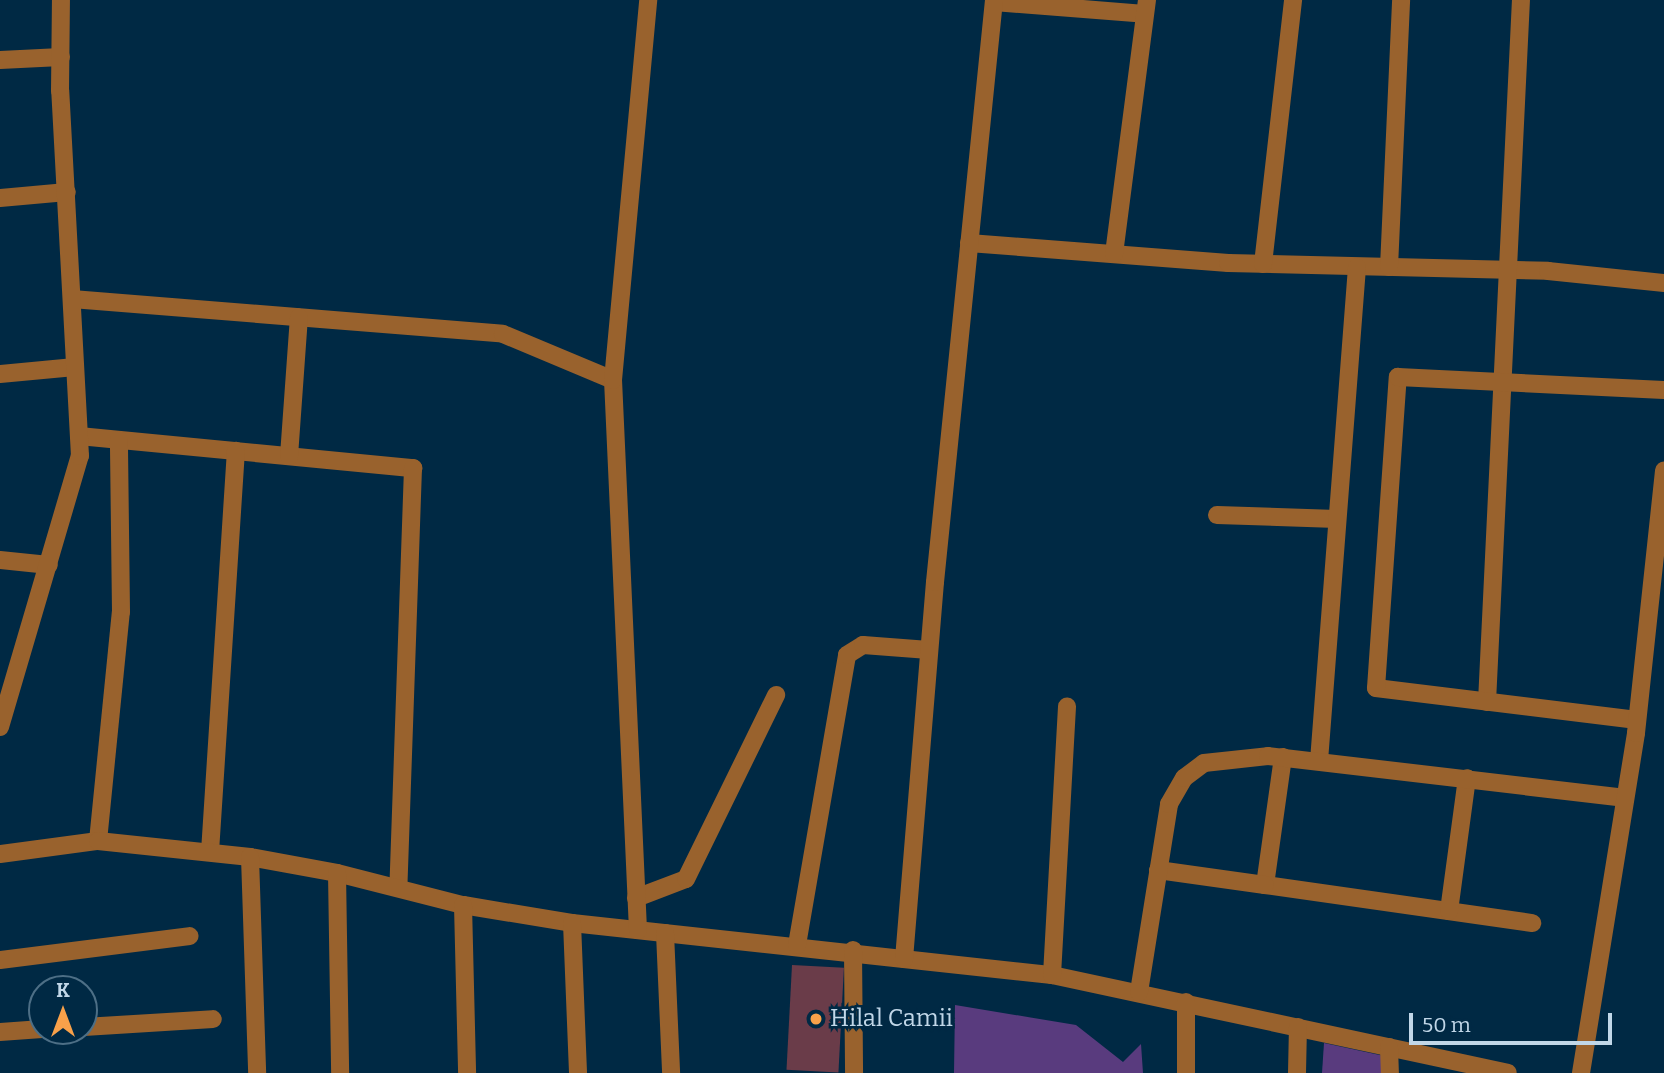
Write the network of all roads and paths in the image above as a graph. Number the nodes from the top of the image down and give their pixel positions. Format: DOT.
graph roads {
  1 [pos="61,0"];
  2 [pos="648,0"];
  3 [pos="1293,0"];
  4 [pos="1401,0"];
  5 [pos="1521,0"];
  6 [pos="994,1"];
  7 [pos="1146,7"];
  8 [pos="61,57"];
  9 [pos="0,60"];
  10 [pos="67,192"];
  11 [pos="0,198"];
  12 [pos="969,243"];
  13 [pos="1114,254"];
  14 [pos="1263,264"];
  15 [pos="1357,267"];
  16 [pos="1390,267"];
  17 [pos="1511,270"];
  18 [pos="1664,283"];
  19 [pos="72,299"];
  20 [pos="299,317"];
  21 [pos="75,367"];
  22 [pos="0,374"];
  23 [pos="613,380"];
  24 [pos="1505,381"];
  25 [pos="1664,390"];
  26 [pos="79,436"];
  27 [pos="119,440"];
  28 [pos="236,451"];
  29 [pos="289,456"];
  30 [pos="1664,470"];
  31 [pos="1217,515"];
  32 [pos="1337,519"];
  33 [pos="1661,530"];
  34 [pos="0,560"];
  35 [pos="49,565"];
  36 [pos="929,650"];
  37 [pos="776,695"];
  38 [pos="1487,702"];
  39 [pos="1067,706"];
  40 [pos="1637,720"];
  41 [pos="0,727"];
  42 [pos="1283,757"];
  43 [pos="1319,761"];
  44 [pos="1467,778"];
  45 [pos="1624,799"];
  46 [pos="99,841"];
  47 [pos="210,852"];
  48 [pos="0,854"];
  49 [pos="250,857"];
  50 [pos="1158,870"];
  51 [pos="337,873"];
  52 [pos="1265,885"];
  53 [pos="398,888"];
  54 [pos="636,898"];
  55 [pos="463,905"];
  56 [pos="1449,911"];
  57 [pos="572,923"];
  58 [pos="1532,923"];
  59 [pos="638,930"];
  60 [pos="665,933"];
  61 [pos="189,936"];
  62 [pos="797,945"];
  63 [pos="853,950"];
  64 [pos="904,959"];
  65 [pos="0,960"];
  66 [pos="1052,975"];
  67 [pos="1139,992"];
  68 [pos="1186,1002"];
  69 [pos="212,1018"];
  70 [pos="98,1026"];
  71 [pos="1298,1027"];
  72 [pos="28,1031"];
  73 [pos="0,1032"];
  74 [pos="1389,1047"];
  75 [pos="257,1073"];
  76 [pos="340,1073"];
  77 [pos="467,1073"];
  78 [pos="578,1073"];
  79 [pos="671,1073"];
  80 [pos="854,1073"];
  81 [pos="1186,1073"];
  82 [pos="1297,1073"];
  83 [pos="1390,1073"];
  84 [pos="1507,1073"];
  85 [pos="1581,1073"];
  1 -- 8 [label="street"];
  2 -- 23 [label="street"];
  3 -- 14 [label="street"];
  4 -- 16 [label="street"];
  5 -- 17 [label="street"];
  6 -- 7 [label="street"];
  6 -- 12 [label="street"];
  7 -- 13 [label="street"];
  8 -- 9 [label="street"];
  8 -- 10 [label="street"];
  10 -- 11 [label="street"];
  10 -- 19 [label="street"];
  12 -- 13 [label="street"];
  12 -- 36 [label="street"];
  13 -- 14 [label="street"];
  14 -- 15 [label="street"];
  15 -- 16 [label="street"];
  15 -- 32 [label="street"];
  16 -- 17 [label="street"];
  17 -- 18 [label="street"];
  17 -- 24 [label="street"];
  19 -- 20 [label="street"];
  19 -- 21 [label="street"];
  20 -- 23 [label="street"];
  20 -- 29 [label="street"];
  21 -- 22 [label="street"];
  21 -- 26 [label="street"];
  23 -- 54 [label="street"];
  24 -- 25 [label="street"];
  24 -- 38 [label="street"];
  24 -- 38 [label="street"];
  26 -- 27 [label="street"];
  26 -- 35 [label="street"];
  27 -- 28 [label="street"];
  27 -- 46 [label="street"];
  28 -- 29 [label="street"];
  28 -- 47 [label="street"];
  29 -- 53 [label="street"];
  30 -- 33 [label="street"];
  31 -- 32 [label="street"];
  32 -- 43 [label="street"];
  33 -- 40 [label="street"];
  34 -- 35 [label="street"];
  35 -- 41 [label="street"];
  36 -- 62 [label="street"];
  36 -- 64 [label="street"];
  37 -- 54 [label="street"];
  38 -- 40 [label="street"];
  39 -- 66 [label="street"];
  40 -- 45 [label="street"];
  42 -- 43 [label="street"];
  42 -- 50 [label="street"];
  42 -- 52 [label="street"];
  43 -- 44 [label="street"];
  44 -- 45 [label="street"];
  44 -- 56 [label="street"];
  45 -- 85 [label="street"];
  46 -- 47 [label="street"];
  46 -- 48 [label="street"];
  47 -- 49 [label="street"];
  49 -- 51 [label="street"];
  49 -- 75 [label="street"];
  50 -- 52 [label="street"];
  50 -- 67 [label="street"];
  51 -- 53 [label="street"];
  51 -- 76 [label="street"];
  52 -- 56 [label="street"];
  53 -- 55 [label="street"];
  54 -- 59 [label="street"];
  55 -- 57 [label="street"];
  55 -- 77 [label="street"];
  56 -- 58 [label="street"];
  57 -- 59 [label="street"];
  57 -- 78 [label="street"];
  59 -- 60 [label="street"];
  60 -- 62 [label="street"];
  60 -- 79 [label="street"];
  61 -- 65 [label="street"];
  62 -- 63 [label="street"];
  63 -- 64 [label="street"];
  63 -- 80 [label="street"];
  64 -- 66 [label="street"];
  66 -- 67 [label="street"];
  67 -- 68 [label="street"];
  68 -- 71 [label="street"];
  68 -- 81 [label="street"];
  69 -- 70 [label="street"];
  71 -- 74 [label="street"];
  71 -- 82 [label="street"];
  72 -- 73 [label="street"];
  74 -- 83 [label="street"];
  74 -- 84 [label="street"];
}
